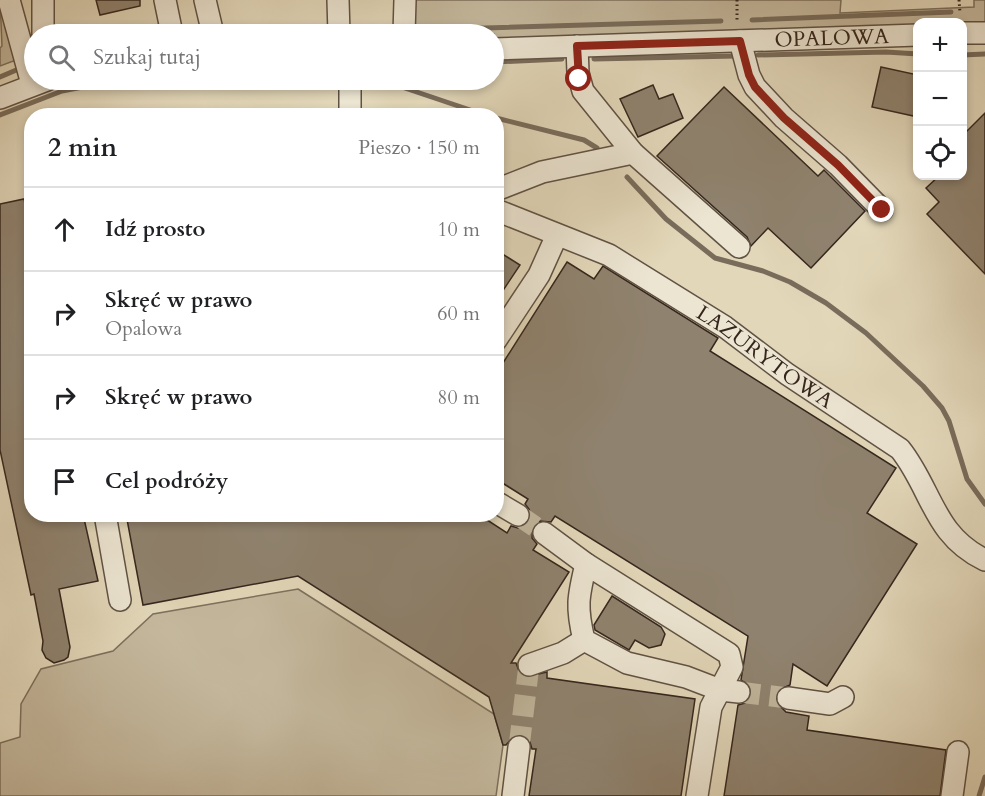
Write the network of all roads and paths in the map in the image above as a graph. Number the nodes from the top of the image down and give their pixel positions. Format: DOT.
graph roads {
  1 [pos="9,0"];
  2 [pos="43,0"];
  3 [pos="165,0"];
  4 [pos="205,0"];
  5 [pos="338,0"];
  6 [pos="405,0"];
  7 [pos="960,0"];
  8 [pos="959,18"];
  9 [pos="43,24"];
  10 [pos="170,24"];
  11 [pos="211,24"];
  12 [pos="339,24"];
  13 [pos="404,24"];
  14 [pos="967,33"];
  15 [pos="985,33"];
  16 [pos="913,35"];
  17 [pos="24,40"];
  18 [pos="740,41"];
  19 [pos="577,46"];
  20 [pos="504,49"];
  21 [pos="24,88"];
  22 [pos="348,90"];
  23 [pos="0,98"];
  24 [pos="345,108"];
  25 [pos="633,153"];
  26 [pos="504,187"];
  27 [pos="882,210"];
  28 [pos="504,213"];
  29 [pos="556,235"];
  30 [pos="739,247"];
  31 [pos="504,328"];
  32 [pos="504,507"];
  33 [pos="518,515"];
  34 [pos="106,522"];
  35 [pos="544,533"];
  36 [pos="985,560"];
  37 [pos="586,564"];
  38 [pos="120,600"];
  39 [pos="584,640"];
  40 [pos="529,665"];
  41 [pos="730,691"];
  42 [pos="843,697"];
  43 [pos="788,698"];
  44 [pos="519,747"];
  45 [pos="958,752"];
  46 [pos="513,796"];
  47 [pos="697,796"];
  48 [pos="952,796"];
  1 -- 17 [label="street"];
  2 -- 9 [label="street"];
  3 -- 10 [label="street"];
  4 -- 11 [label="street"];
  5 -- 12 [label="street"];
  6 -- 13 [label="street"];
  7 -- 8 [label="path"];
  14 -- 15 [label="street"];
  16 -- 18 [label="street, OPALOWA"];
  18 -- 19 [label="street, OPALOWA"];
  18 -- 27 [label="street"];
  19 -- 20 [label="street, OPALOWA"];
  19 -- 25 [label="street"];
  21 -- 23 [label="street"];
  22 -- 24 [label="street"];
  25 -- 26 [label="street"];
  25 -- 30 [label="street"];
  28 -- 29 [label="street, LAZURYTOWA"];
  29 -- 31 [label="street"];
  29 -- 36 [label="street, LAZURYTOWA"];
  32 -- 33 [label="street"];
  34 -- 38 [label="street"];
  35 -- 37 [label="street"];
  37 -- 39 [label="street"];
  37 -- 41 [label="street"];
  39 -- 40 [label="street"];
  39 -- 41 [label="street"];
  41 -- 47 [label="street"];
  42 -- 43 [label="street"];
  44 -- 46 [label="street"];
  45 -- 48 [label="street"];
}
